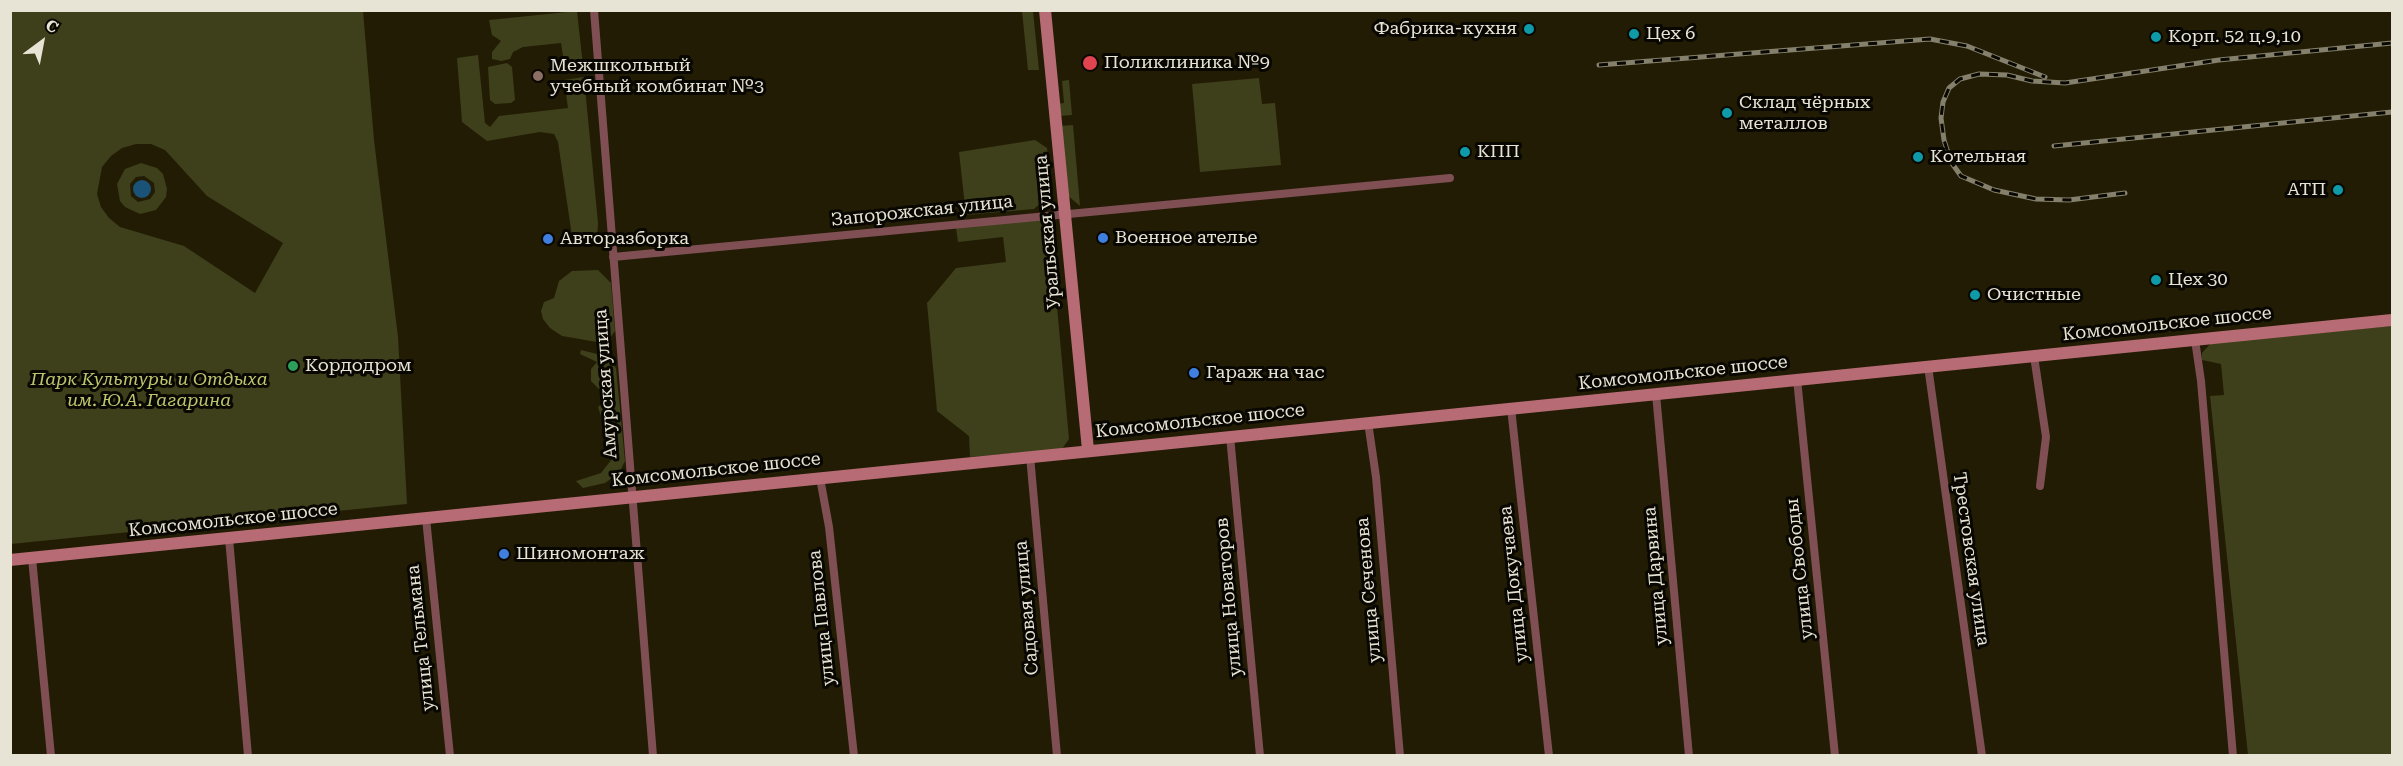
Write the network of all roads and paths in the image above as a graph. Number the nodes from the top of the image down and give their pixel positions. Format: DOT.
graph roads {
  1 [pos="594,10"];
  2 [pos="1045,10"];
  3 [pos="1450,178"];
  4 [pos="1064,213"];
  5 [pos="613,257"];
  6 [pos="2392,320"];
  7 [pos="2195,340"];
  8 [pos="2034,356"];
  9 [pos="1928,366"];
  10 [pos="1797,379"];
  11 [pos="1656,394"];
  12 [pos="1511,408"];
  13 [pos="1368,422"];
  14 [pos="1230,436"];
  15 [pos="1089,450"];
  16 [pos="1030,456"];
  17 [pos="820,478"];
  18 [pos="2040,486"];
  19 [pos="631,497"];
  20 [pos="426,518"];
  21 [pos="229,538"];
  22 [pos="32,558"];
  23 [pos="10,560"];
  24 [pos="51,756"];
  25 [pos="248,756"];
  26 [pos="450,756"];
  27 [pos="653,756"];
  28 [pos="854,756"];
  29 [pos="1057,756"];
  30 [pos="1260,756"];
  31 [pos="1400,756"];
  32 [pos="1549,756"];
  33 [pos="1689,756"];
  34 [pos="1835,756"];
  35 [pos="1982,756"];
  36 [pos="2233,756"];
  1 -- 5 [label="street, Амурская улица"];
  2 -- 4 [label="main road, Уральская улица"];
  3 -- 4 [label="street, Запорожская улица"];
  4 -- 5 [label="street, Запорожская улица"];
  4 -- 15 [label="main road, Уральская улица"];
  5 -- 19 [label="street, Амурская улица"];
  6 -- 7 [label="main road, Комсомольское шоссе"];
  7 -- 8 [label="main road, Комсомольское шоссе"];
  7 -- 36 [label="street"];
  8 -- 9 [label="main road, Комсомольское шоссе"];
  8 -- 18 [label="street"];
  9 -- 10 [label="main road, Комсомольское шоссе"];
  9 -- 35 [label="street, Трестовская улица"];
  10 -- 11 [label="main road, Комсомольское шоссе"];
  10 -- 34 [label="street, улица Свободы"];
  11 -- 12 [label="main road, Комсомольское шоссе"];
  11 -- 33 [label="street, улица Дарвина"];
  12 -- 13 [label="main road, Комсомольское шоссе"];
  12 -- 32 [label="street, улица Докучаева"];
  13 -- 14 [label="main road, Комсомольское шоссе"];
  13 -- 31 [label="street, улица Сеченова"];
  14 -- 15 [label="main road, Комсомольское шоссе"];
  14 -- 30 [label="street, улица Новаторов"];
  15 -- 16 [label="main road, Комсомольское шоссе"];
  16 -- 17 [label="main road, Комсомольское шоссе"];
  16 -- 29 [label="street, Садовая улица"];
  17 -- 19 [label="main road, Комсомольское шоссе"];
  17 -- 28 [label="street, улица Павлова"];
  19 -- 20 [label="main road, Комсомольское шоссе"];
  19 -- 27 [label="street, Амурская улица"];
  20 -- 21 [label="main road, Комсомольское шоссе"];
  20 -- 26 [label="street, улица Тельмана"];
  21 -- 22 [label="main road, Комсомольское шоссе"];
  21 -- 25 [label="street"];
  22 -- 23 [label="main road, Комсомольское шоссе"];
  22 -- 24 [label="street"];
}
